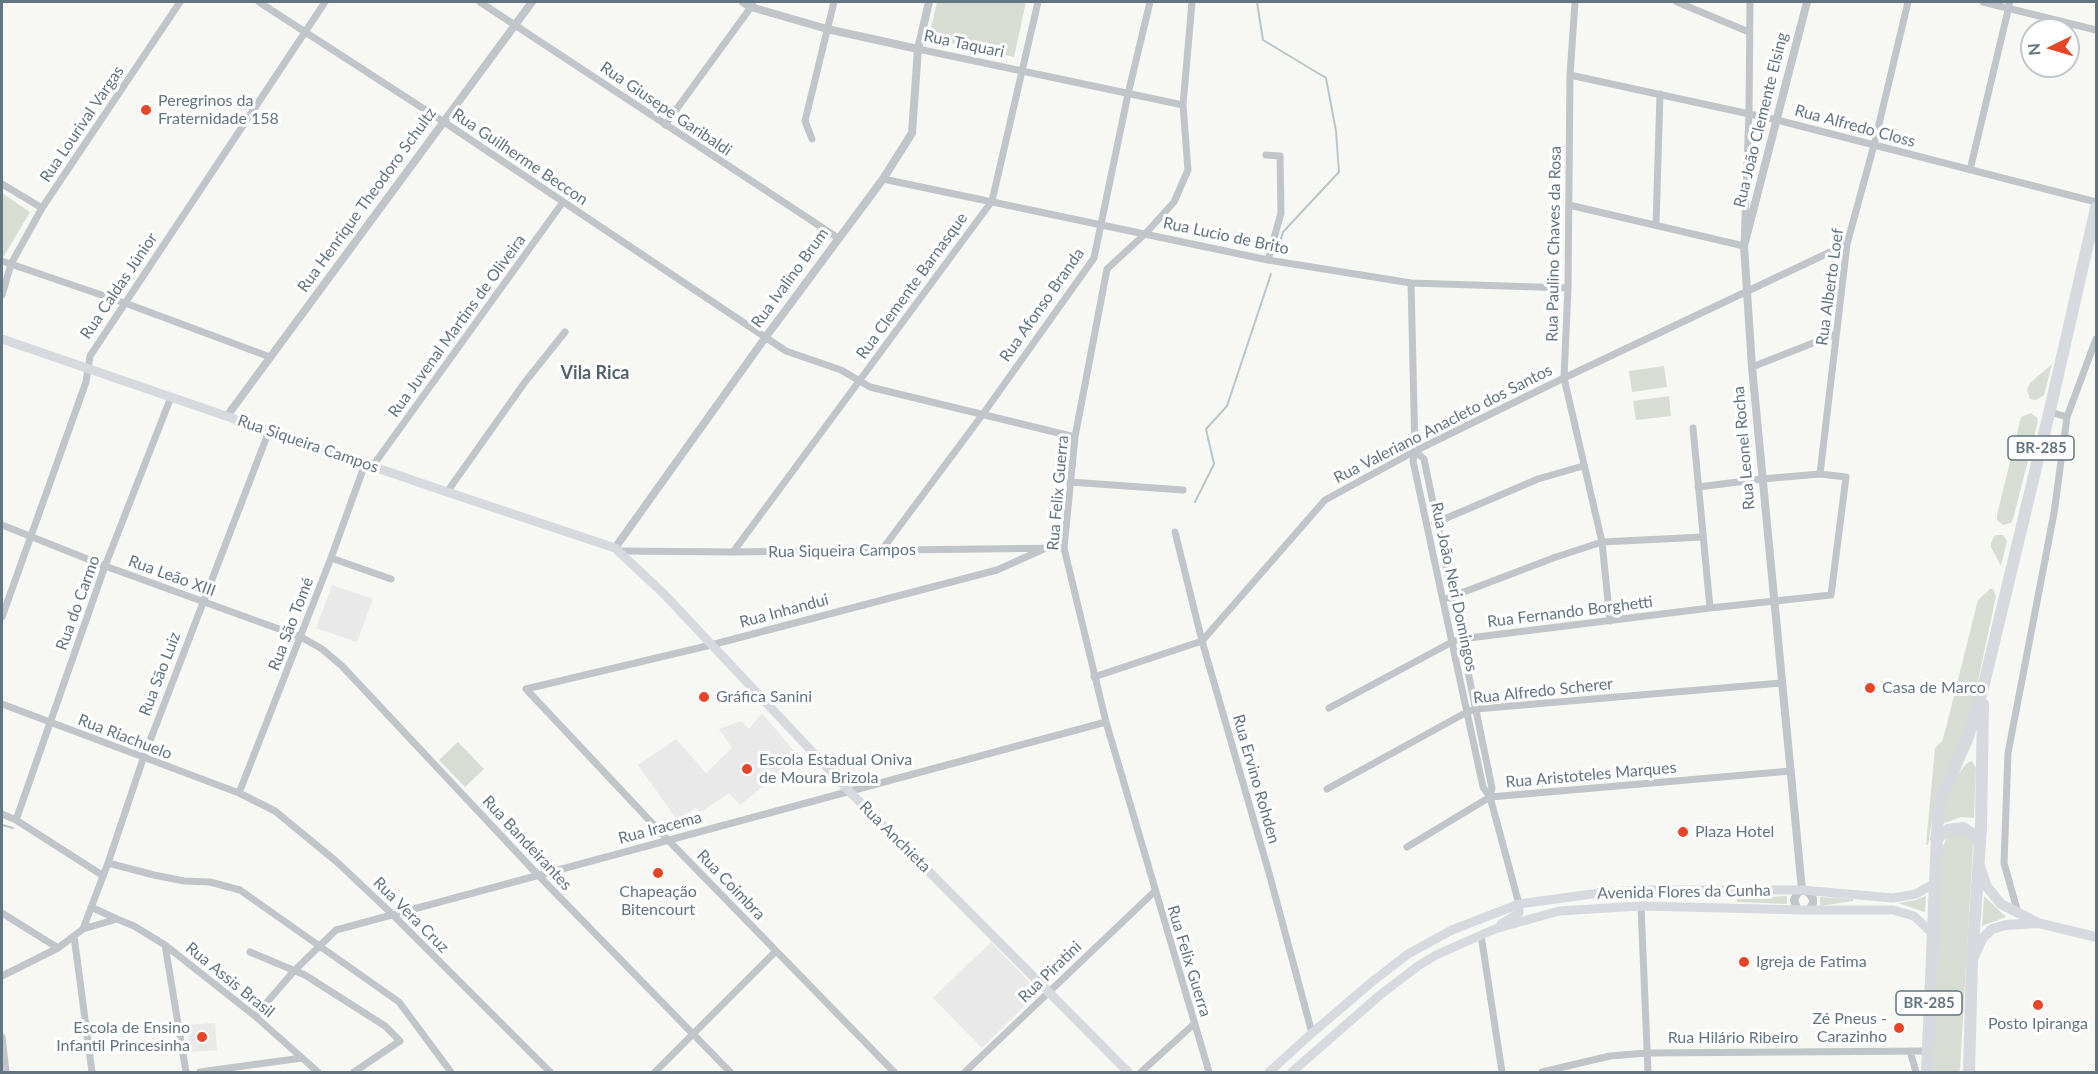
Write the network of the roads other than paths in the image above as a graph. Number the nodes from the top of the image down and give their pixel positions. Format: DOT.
graph roads {
  1 [pos="180,2"];
  2 [pos="259,2"];
  3 [pos="325,2"];
  4 [pos="480,2"];
  5 [pos="532,2"];
  6 [pos="743,2"];
  7 [pos="834,2"];
  8 [pos="929,2"];
  9 [pos="1038,2"];
  10 [pos="1150,2"];
  11 [pos="1192,2"];
  12 [pos="1677,2"];
  13 [pos="1750,2"];
  14 [pos="1807,2"];
  15 [pos="1908,2"];
  16 [pos="1983,2"];
  17 [pos="752,4"];
  18 [pos="1574,4"];
  19 [pos="2009,5"];
  20 [pos="516,25"];
  21 [pos="827,29"];
  22 [pos="2097,30"];
  23 [pos="305,32"];
  24 [pos="1749,32"];
  25 [pos="918,50"];
  26 [pos="1023,71"];
  27 [pos="1570,75"];
  28 [pos="1128,94"];
  29 [pos="1660,94"];
  30 [pos="1183,105"];
  31 [pos="1749,113"];
  32 [pos="1777,120"];
  33 [pos="444,122"];
  34 [pos="665,125"];
  35 [pos="812,139"];
  36 [pos="1874,145"];
  37 [pos="1266,155"];
  38 [pos="1970,170"];
  39 [pos="882,179"];
  40 [pos="2,184"];
  41 [pos="992,201"];
  42 [pos="563,202"];
  43 [pos="2097,202"];
  44 [pos="1569,205"];
  45 [pos="42,208"];
  46 [pos="2097,208"];
  47 [pos="1656,224"];
  48 [pos="1102,226"];
  49 [pos="1146,233"];
  50 [pos="838,238"];
  51 [pos="1847,244"];
  52 [pos="1744,246"];
  53 [pos="1268,260"];
  54 [pos="2,261"];
  55 [pos="11,264"];
  56 [pos="1410,283"];
  57 [pos="1568,288"];
  58 [pos="1745,291"];
  59 [pos="2,295"];
  60 [pos="125,303"];
  61 [pos="565,332"];
  62 [pos="1836,334"];
  63 [pos="765,338"];
  64 [pos="2,339"];
  65 [pos="2097,339"];
  66 [pos="270,357"];
  67 [pos="1752,367"];
  68 [pos="88,369"];
  69 [pos="1564,378"];
  70 [pos="859,380"];
  71 [pos="171,397"];
  72 [pos="2050,412"];
  73 [pos="983,414"];
  74 [pos="227,416"];
  75 [pos="2067,417"];
  76 [pos="1693,428"];
  77 [pos="269,431"];
  78 [pos="1075,437"];
  79 [pos="1414,451"];
  80 [pos="369,465"];
  81 [pos="1583,466"];
  82 [pos="1820,474"];
  83 [pos="1762,479"];
  84 [pos="1070,482"];
  85 [pos="1698,487"];
  86 [pos="1183,490"];
  87 [pos="447,492"];
  88 [pos="1437,522"];
  89 [pos="2,525"];
  90 [pos="1427,526"];
  91 [pos="1175,532"];
  92 [pos="31,537"];
  93 [pos="1702,537"];
  94 [pos="1602,542"];
  95 [pos="1046,548"];
  96 [pos="1064,548"];
  97 [pos="617,549"];
  98 [pos="881,551"];
  99 [pos="733,552"];
  100 [pos="331,558"];
  101 [pos="105,566"];
  102 [pos="391,579"];
  103 [pos="1452,596"];
  104 [pos="1443,600"];
  105 [pos="202,601"];
  106 [pos="1774,602"];
  107 [pos="1710,608"];
  108 [pos="2,617"];
  109 [pos="1610,621"];
  110 [pos="301,637"];
  111 [pos="1461,639"];
  112 [pos="1202,641"];
  113 [pos="1452,642"];
  114 [pos="711,645"];
  115 [pos="1094,677"];
  116 [pos="1781,683"];
  117 [pos="1983,688"];
  118 [pos="526,689"];
  119 [pos="2,704"];
  120 [pos="1329,708"];
  121 [pos="1476,709"];
  122 [pos="1467,712"];
  123 [pos="49,722"];
  124 [pos="1106,722"];
  125 [pos="143,759"];
  126 [pos="1791,771"];
  127 [pos="1327,789"];
  128 [pos="850,792"];
  129 [pos="239,794"];
  130 [pos="1490,797"];
  131 [pos="2,814"];
  132 [pos="16,820"];
  133 [pos="1936,839"];
  134 [pos="668,840"];
  135 [pos="1979,843"];
  136 [pos="1407,847"];
  137 [pos="1979,862"];
  138 [pos="108,863"];
  139 [pos="102,875"];
  140 [pos="538,875"];
  141 [pos="1935,883"];
  142 [pos="1802,890"];
  143 [pos="1154,892"];
  144 [pos="1519,904"];
  145 [pos="1641,906"];
  146 [pos="92,907"];
  147 [pos="1798,910"];
  148 [pos="1809,910"];
  149 [pos="2018,912"];
  150 [pos="2,913"];
  151 [pos="1494,913"];
  152 [pos="392,914"];
  153 [pos="117,919"];
  154 [pos="2038,923"];
  155 [pos="82,929"];
  156 [pos="1495,929"];
  157 [pos="1932,933"];
  158 [pos="1481,935"];
  159 [pos="74,936"];
  160 [pos="2097,936"];
  161 [pos="165,945"];
  162 [pos="320,946"];
  163 [pos="58,948"];
  164 [pos="776,951"];
  165 [pos="250,952"];
  166 [pos="1972,962"];
  167 [pos="294,971"];
  168 [pos="2,976"];
  169 [pos="1049,992"];
  170 [pos="255,1016"];
  171 [pos="1194,1024"];
  172 [pos="1312,1033"];
  173 [pos="693,1036"];
  174 [pos="2,1037"];
  175 [pos="1910,1051"];
  176 [pos="1927,1051"];
  177 [pos="1647,1053"];
  178 [pos="302,1058"];
  179 [pos="6,1072"];
  180 [pos="92,1072"];
  181 [pos="186,1072"];
  182 [pos="200,1072"];
  183 [pos="318,1072"];
  184 [pos="354,1072"];
  185 [pos="451,1072"];
  186 [pos="550,1072"];
  187 [pos="655,1072"];
  188 [pos="730,1072"];
  189 [pos="894,1072"];
  190 [pos="965,1072"];
  191 [pos="1128,1072"];
  192 [pos="1141,1072"];
  193 [pos="1209,1072"];
  194 [pos="1269,1072"];
  195 [pos="1292,1072"];
  196 [pos="1502,1072"];
  197 [pos="1542,1072"];
  198 [pos="1648,1072"];
  199 [pos="1916,1072"];
  200 [pos="1927,1072"];
  201 [pos="1969,1072"];
  1 -- 45 [label="street, Rua Lourival Vargas"];
  2 -- 23 [label="street, Rua Guilherme Beccon"];
  3 -- 23 [label="street, Rua Caldas Júnior"];
  4 -- 20 [label="street, Rua Giusepe Garibaldi"];
  5 -- 20 [label="street, Rua Henrique Theodoro Schultz"];
  6 -- 17 [label="street, Rua Taquari"];
  7 -- 21 [label="street"];
  8 -- 25 [label="street, Rua Ivalino Brum"];
  9 -- 26 [label="street, Rua Clemente Barnasque"];
  10 -- 28 [label="street, Rua Afonso Branda"];
  11 -- 30 [label="street, Rua Felix Guerra"];
  12 -- 24 [label="street"];
  13 -- 24 [label="street, Rua Leonel Rocha"];
  14 -- 32 [label="street, Rua João Clemente Elsing"];
  15 -- 36 [label="street, Rua Alberto Loef"];
  16 -- 19 [label="street"];
  17 -- 21 [label="street, Rua Taquari"];
  17 -- 34 [label="street"];
  18 -- 27 [label="street, Rua Paulino Chaves da Rosa"];
  19 -- 22 [label="street"];
  19 -- 38 [label="street"];
  20 -- 33 [label="street, Rua Henrique Theodoro Schultz"];
  20 -- 34 [label="street, Rua Giusepe Garibaldi"];
  21 -- 25 [label="street, Rua Taquari"];
  21 -- 35 [label="street"];
  23 -- 33 [label="street, Rua Guilherme Beccon"];
  23 -- 60 [label="street, Rua Caldas Júnior"];
  24 -- 31 [label="street, Rua Leonel Rocha"];
  25 -- 26 [label="street, Rua Taquari"];
  25 -- 39 [label="street, Rua Ivalino Brum"];
  26 -- 28 [label="street, Rua Taquari"];
  26 -- 41 [label="street, Rua Clemente Barnasque"];
  27 -- 29 [label="street, Rua Alfredo Closs"];
  27 -- 44 [label="street, Rua Paulino Chaves da Rosa"];
  28 -- 30 [label="street, Rua Taquari"];
  28 -- 48 [label="street, Rua Afonso Branda"];
  29 -- 31 [label="street, Rua Alfredo Closs"];
  29 -- 47 [label="street"];
  30 -- 49 [label="street, Rua Felix Guerra"];
  31 -- 32 [label="street, Rua Alfredo Closs"];
  31 -- 52 [label="street, Rua Leonel Rocha"];
  32 -- 36 [label="street, Rua Alfredo Closs"];
  32 -- 52 [label="street, Rua João Clemente Elsing"];
  33 -- 42 [label="street, Rua Guilherme Beccon"];
  33 -- 66 [label="street, Rua Henrique Theodoro Schultz"];
  34 -- 50 [label="street, Rua Giusepe Garibaldi"];
  36 -- 38 [label="street, Rua Alfredo Closs"];
  36 -- 51 [label="street, Rua Alberto Loef"];
  37 -- 53 [label="street"];
  38 -- 43 [label="street, Rua Alfredo Closs"];
  39 -- 41 [label="street, Rua Lucio de Brito"];
  39 -- 50 [label="street, Rua Ivalino Brum"];
  40 -- 45 [label="street"];
  41 -- 48 [label="street, Rua Lucio de Brito"];
  41 -- 70 [label="street, Rua Clemente Barnasque"];
  42 -- 63 [label="street, Rua Guilherme Beccon"];
  42 -- 80 [label="street, Rua Juvenal Martins de Oliveira"];
  44 -- 47 [label="street"];
  44 -- 57 [label="street, Rua Paulino Chaves da Rosa"];
  45 -- 55 [label="street, Rua Lourival Vargas"];
  46 -- 72 [label="highway, BR-285"];
  47 -- 52 [label="street"];
  48 -- 49 [label="street, Rua Lucio de Brito"];
  48 -- 73 [label="street, Rua Afonso Branda"];
  49 -- 53 [label="street, Rua Lucio de Brito"];
  49 -- 78 [label="street, Rua Felix Guerra"];
  50 -- 63 [label="street, Rua Ivalino Brum"];
  51 -- 58 [label="street, Rua Valeriano Anacleto dos Santos"];
  51 -- 62 [label="street, Rua Alberto Loef"];
  52 -- 58 [label="street, Rua Leonel Rocha"];
  53 -- 56 [label="street, Rua Lucio de Brito"];
  54 -- 55 [label="street"];
  55 -- 59 [label="street, Rua Lourival Vargas"];
  55 -- 60 [label="street"];
  56 -- 57 [label="street, Rua Lucio de Brito"];
  56 -- 79 [label="street, Rua João Neri Domingos"];
  57 -- 69 [label="street, Rua Paulino Chaves da Rosa"];
  58 -- 67 [label="street, Rua Leonel Rocha"];
  58 -- 69 [label="street, Rua Valeriano Anacleto dos Santos"];
  60 -- 66 [label="street"];
  60 -- 68 [label="street, Rua Caldas Júnior"];
  61 -- 87 [label="street"];
  62 -- 67 [label="street"];
  62 -- 82 [label="street, Rua Alberto Loef"];
  63 -- 70 [label="street, Rua Guilherme Beccon"];
  63 -- 97 [label="street, Rua Ivalino Brum"];
  64 -- 68 [label="main road, Rua Siqueira Campos"];
  65 -- 75 [label="street"];
  66 -- 74 [label="street, Rua Henrique Theodoro Schultz"];
  67 -- 83 [label="street, Rua Leonel Rocha"];
  68 -- 71 [label="main road, Rua Siqueira Campos"];
  68 -- 92 [label="street, Rua Caldas Júnior"];
  69 -- 79 [label="street, Rua Valeriano Anacleto dos Santos"];
  69 -- 81 [label="street, Rua Paulino Chaves da Rosa"];
  70 -- 73 [label="street, Rua Guilherme Beccon"];
  70 -- 99 [label="street, Rua Clemente Barnasque"];
  71 -- 74 [label="main road, Rua Siqueira Campos"];
  71 -- 101 [label="street, Rua do Carmo"];
  72 -- 75 [label="street"];
  72 -- 117 [label="highway, BR-285"];
  73 -- 78 [label="street, Rua Guilherme Beccon"];
  73 -- 98 [label="street, Rua Afonso Branda"];
  74 -- 77 [label="main road, Rua Siqueira Campos"];
  75 -- 149 [label="street"];
  76 -- 85 [label="street"];
  77 -- 80 [label="main road, Rua Siqueira Campos"];
  77 -- 105 [label="street, Rua São Luiz"];
  78 -- 84 [label="street, Rua Felix Guerra"];
  79 -- 88 [label="street, Rua João Neri Domingos"];
  79 -- 90 [label="street, Rua João Neri Domingos"];
  79 -- 112 [label="street, Rua Valeriano Anacleto dos Santos"];
  80 -- 87 [label="main road, Rua Siqueira Campos"];
  80 -- 100 [label="street, Rua São Tomé"];
  81 -- 88 [label="street"];
  81 -- 94 [label="street, Rua Paulino Chaves da Rosa"];
  82 -- 83 [label="street"];
  82 -- 106 [label="street, Rua Fernando Borghetti"];
  83 -- 85 [label="street"];
  83 -- 106 [label="street, Rua Leonel Rocha"];
  84 -- 86 [label="street"];
  84 -- 96 [label="street, Rua Felix Guerra"];
  85 -- 93 [label="street"];
  87 -- 97 [label="main road, Rua Siqueira Campos"];
  88 -- 90 [label="street"];
  88 -- 103 [label="street, Rua João Neri Domingos"];
  89 -- 92 [label="street, Rua Leão XIII"];
  90 -- 104 [label="street, Rua João Neri Domingos"];
  91 -- 112 [label="street, Rua Ervino Rohden"];
  92 -- 101 [label="street, Rua Leão XIII"];
  92 -- 108 [label="street, Rua Caldas Júnior"];
  93 -- 94 [label="street"];
  93 -- 107 [label="street"];
  94 -- 103 [label="street"];
  94 -- 109 [label="street, Rua Paulino Chaves da Rosa"];
  95 -- 96 [label="street, Rua Siqueira Campos"];
  95 -- 98 [label="street, Rua Siqueira Campos"];
  95 -- 114 [label="street, Rua Inhandui"];
  96 -- 115 [label="street, Rua Felix Guerra"];
  97 -- 99 [label="street, Rua Siqueira Campos"];
  97 -- 114 [label="main road, Rua Anchieta"];
  98 -- 99 [label="street, Rua Siqueira Campos"];
  100 -- 102 [label="street"];
  100 -- 110 [label="street, Rua São Tomé"];
  101 -- 105 [label="street, Rua Leão XIII"];
  101 -- 123 [label="street, Rua do Carmo"];
  103 -- 104 [label="street"];
  103 -- 111 [label="street, Rua João Neri Domingos"];
  104 -- 113 [label="street, Rua João Neri Domingos"];
  105 -- 110 [label="street, Rua Leão XIII"];
  105 -- 125 [label="street, Rua São Luiz"];
  106 -- 107 [label="street, Rua Fernando Borghetti"];
  106 -- 116 [label="street, Rua Leonel Rocha"];
  107 -- 109 [label="street, Rua Fernando Borghetti"];
  109 -- 111 [label="street, Rua Fernando Borghetti"];
  110 -- 129 [label="street, Rua São Tomé"];
  110 -- 140 [label="street, Rua Bandeirantes"];
  111 -- 113 [label="street, Rua Fernando Borghetti"];
  111 -- 121 [label="street, Rua João Neri Domingos"];
  112 -- 115 [label="street"];
  112 -- 172 [label="street, Rua Ervino Rohden"];
  113 -- 120 [label="street, Rua Fernando Borghetti"];
  113 -- 122 [label="street, Rua João Neri Domingos"];
  114 -- 118 [label="street, Rua Inhandui"];
  114 -- 128 [label="main road, Rua Anchieta"];
  115 -- 124 [label="street, Rua Felix Guerra"];
  116 -- 121 [label="street, Rua Alfredo Scherer"];
  116 -- 126 [label="street, Rua Leonel Rocha"];
  117 -- 133 [label="highway, BR-285"];
  117 -- 135 [label="highway, BR-285"];
  118 -- 134 [label="street, Rua Coimbra"];
  119 -- 123 [label="street, Rua Riachuelo"];
  121 -- 122 [label="street, Rua Alfredo Scherer"];
  121 -- 130 [label="street, Rua João Neri Domingos"];
  122 -- 127 [label="street, Rua Alfredo Scherer"];
  122 -- 130 [label="street, Rua João Neri Domingos"];
  123 -- 125 [label="street, Rua Riachuelo"];
  123 -- 132 [label="street, Rua do Carmo"];
  124 -- 128 [label="street, Rua Iracema"];
  124 -- 143 [label="street, Rua Felix Guerra"];
  125 -- 129 [label="street, Rua Riachuelo"];
  125 -- 138 [label="street, Rua São Luiz"];
  126 -- 130 [label="street, Rua Aristoteles Marques"];
  126 -- 142 [label="street, Rua Leonel Rocha"];
  128 -- 134 [label="street, Rua Iracema"];
  128 -- 169 [label="main road, Rua Anchieta"];
  129 -- 152 [label="street, Rua Vera Cruz"];
  130 -- 136 [label="street, Rua Aristoteles Marques"];
  130 -- 144 [label="street, Rua João Neri Domingos"];
  131 -- 132 [label="street"];
  132 -- 139 [label="street"];
  133 -- 135 [label="highway"];
  133 -- 141 [label="highway, BR-285"];
  134 -- 140 [label="street, Rua Iracema"];
  134 -- 164 [label="street, Rua Coimbra"];
  135 -- 137 [label="highway, BR-285"];
  137 -- 149 [label="main road"];
  137 -- 166 [label="highway, BR-285"];
  138 -- 139 [label="street, Rua São Luiz"];
  138 -- 162 [label="street"];
  139 -- 146 [label="street, Rua São Luiz"];
  140 -- 152 [label="street, Rua Iracema"];
  140 -- 173 [label="street, Rua Bandeirantes"];
  141 -- 142 [label="main road, Avenida Flores da Cunha"];
  141 -- 157 [label="highway, BR-285"];
  142 -- 144 [label="main road, Avenida Flores da Cunha"];
  142 -- 147 [label="street"];
  142 -- 148 [label="street"];
  143 -- 169 [label="street, Rua Piratini"];
  143 -- 171 [label="street, Rua Felix Guerra"];
  144 -- 151 [label="main road, Avenida Flores da Cunha"];
  144 -- 156 [label="main road"];
  145 -- 147 [label="main road, Avenida Flores da Cunha"];
  145 -- 156 [label="main road, Avenida Flores da Cunha"];
  145 -- 177 [label="street"];
  146 -- 153 [label="street, Rua Assis Brasil"];
  146 -- 155 [label="street, Rua São Luiz"];
  147 -- 148 [label="main road, Avenida Flores da Cunha"];
  148 -- 157 [label="main road, Avenida Flores da Cunha"];
  149 -- 154 [label="main road"];
  150 -- 163 [label="street"];
  151 -- 158 [label="main road"];
  151 -- 172 [label="main road, Avenida Flores da Cunha"];
  152 -- 162 [label="street, Rua Iracema"];
  152 -- 186 [label="street, Rua Vera Cruz"];
  153 -- 155 [label="street"];
  153 -- 161 [label="street, Rua Assis Brasil"];
  154 -- 160 [label="main road"];
  154 -- 166 [label="main road"];
  155 -- 159 [label="street"];
  156 -- 158 [label="main road, Avenida Flores da Cunha"];
  157 -- 176 [label="highway, BR-285"];
  158 -- 195 [label="main road, Avenida Flores da Cunha"];
  158 -- 196 [label="street"];
  159 -- 163 [label="street"];
  159 -- 180 [label="street"];
  161 -- 170 [label="street, Rua Assis Brasil"];
  161 -- 181 [label="street"];
  162 -- 167 [label="street, Rua Iracema"];
  162 -- 185 [label="street"];
  163 -- 168 [label="street"];
  164 -- 173 [label="street"];
  164 -- 189 [label="street, Rua Coimbra"];
  165 -- 167 [label="street"];
  166 -- 201 [label="highway, BR-285"];
  167 -- 170 [label="street, Rua Iracema"];
  167 -- 184 [label="street"];
  169 -- 190 [label="street, Rua Piratini"];
  169 -- 191 [label="main road, Rua Anchieta"];
  170 -- 178 [label="street, Rua Assis Brasil"];
  171 -- 192 [label="street"];
  171 -- 193 [label="street, Rua Felix Guerra"];
  172 -- 194 [label="main road, Avenida Flores da Cunha"];
  173 -- 187 [label="street"];
  173 -- 188 [label="street, Rua Bandeirantes"];
  174 -- 179 [label="street"];
  175 -- 176 [label="street, Rua Hilário Ribeiro"];
  175 -- 177 [label="street, Rua Hilário Ribeiro"];
  175 -- 199 [label="street"];
  176 -- 200 [label="highway, BR-285"];
  177 -- 197 [label="street, Rua Hilário Ribeiro"];
  177 -- 198 [label="street"];
  178 -- 182 [label="street"];
  178 -- 183 [label="street, Rua Assis Brasil"];
}
